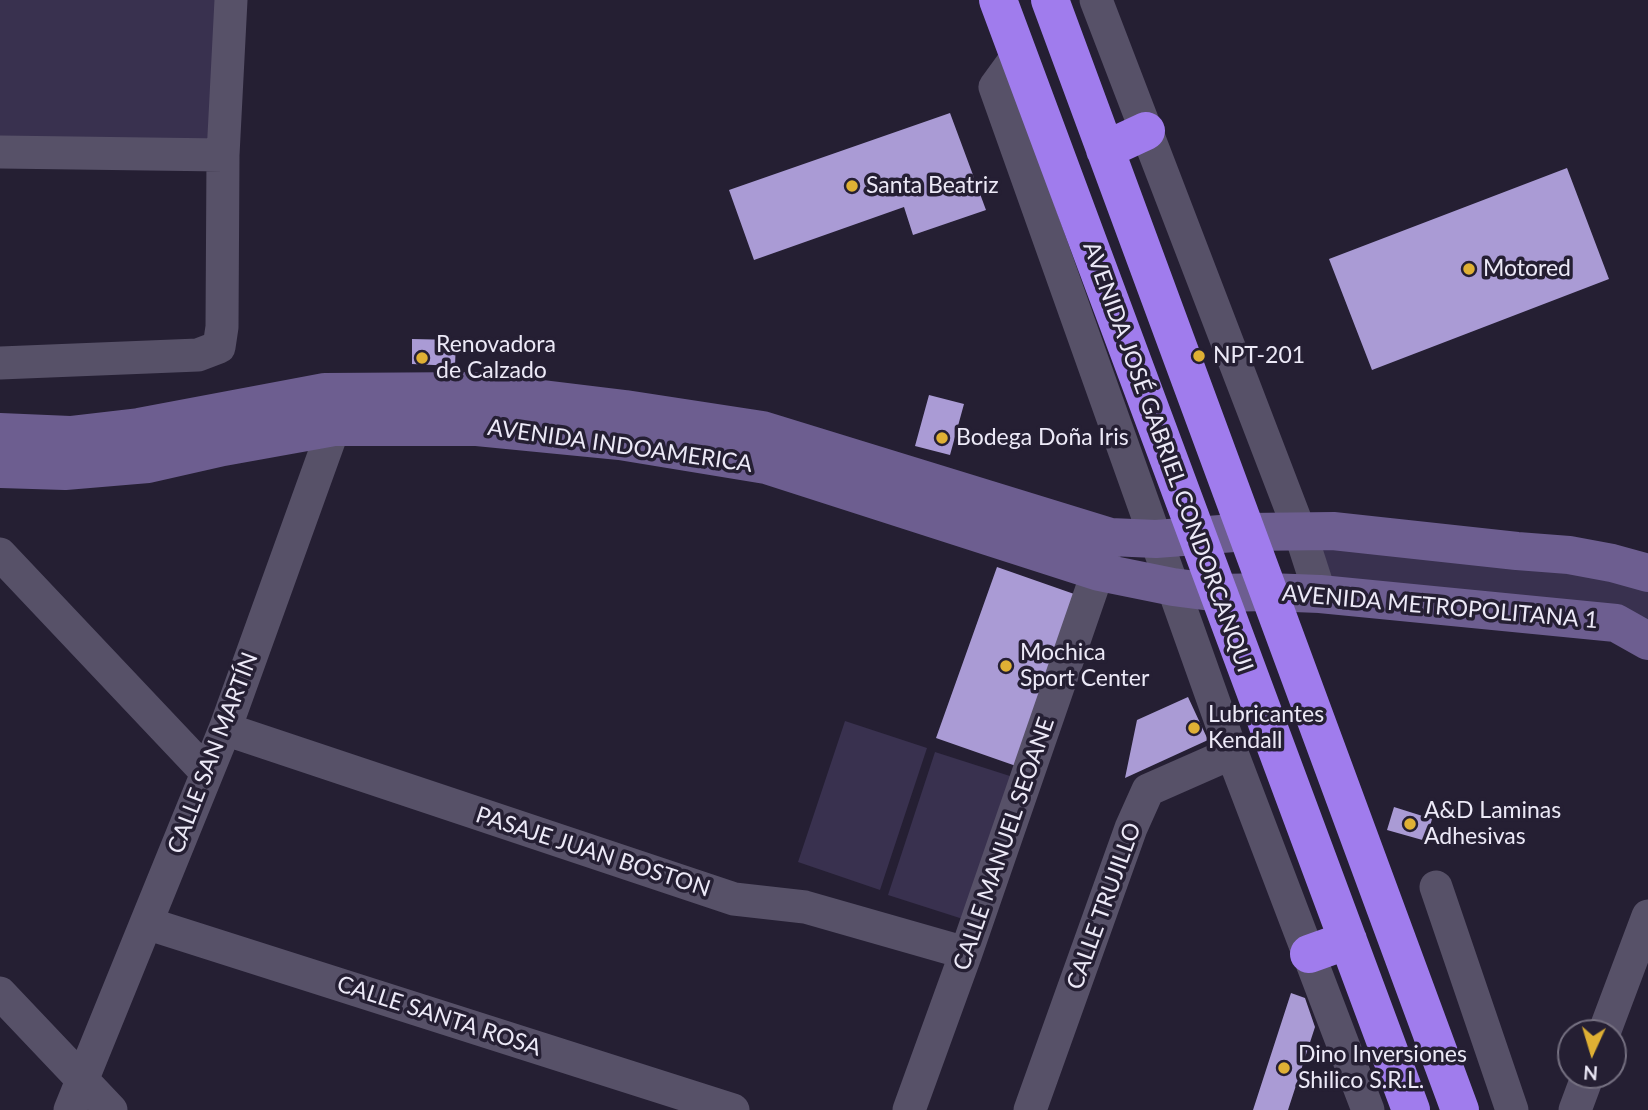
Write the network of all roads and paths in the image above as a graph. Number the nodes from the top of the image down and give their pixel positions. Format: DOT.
graph roads {
  1 [pos="231,0"];
  2 [pos="998,0"];
  3 [pos="1050,0"];
  4 [pos="1096,0"];
  5 [pos="1019,54"];
  6 [pos="1146,131"];
  7 [pos="1105,150"];
  8 [pos="0,152"];
  9 [pos="223,155"];
  10 [pos="0,363"];
  11 [pos="333,409"];
  12 [pos="0,432"];
  13 [pos="6,477"];
  14 [pos="1300,532"];
  15 [pos="1247,533"];
  16 [pos="1198,535"];
  17 [pos="1156,540"];
  18 [pos="0,554"];
  19 [pos="1104,554"];
  20 [pos="1648,573"];
  21 [pos="1173,587"];
  22 [pos="1268,592"];
  23 [pos="1219,593"];
  24 [pos="1320,594"];
  25 [pos="1648,642"];
  26 [pos="225,729"];
  27 [pos="1232,753"];
  28 [pos="207,773"];
  29 [pos="1436,887"];
  30 [pos="1648,916"];
  31 [pos="146,923"];
  32 [pos="1348,940"];
  33 [pos="966,953"];
  34 [pos="1309,954"];
  35 [pos="0,993"];
  36 [pos="1609,1019"];
  37 [pos="1583,1089"];
  38 [pos="76,1095"];
  39 [pos="111,1110"];
  40 [pos="733,1110"];
  41 [pos="909,1110"];
  42 [pos="1030,1110"];
  43 [pos="1368,1110"];
  44 [pos="1411,1110"];
  45 [pos="1460,1110"];
  46 [pos="1512,1110"];
  47 [pos="1575,1110"];
  1 -- 9 [label="street"];
  2 -- 5 [label="highway, AVENIDA JOSÉ GABRIEL CONDORCANQUI"];
  3 -- 7 [label="highway, AVENIDA JOSÉ GABRIEL CONDORCANQUI"];
  4 -- 6 [label="street"];
  5 -- 16 [label="highway, AVENIDA JOSÉ GABRIEL CONDORCANQUI"];
  5 -- 17 [label="street"];
  6 -- 7 [label="highway"];
  6 -- 14 [label="street"];
  7 -- 15 [label="highway, AVENIDA JOSÉ GABRIEL CONDORCANQUI"];
  8 -- 9 [label="street"];
  9 -- 10 [label="street"];
  11 -- 12 [label="main road, AVENIDA INDOAMERICA"];
  11 -- 13 [label="main road, AVENIDA INDOAMERICA"];
  11 -- 19 [label="main road, AVENIDA INDOAMERICA"];
  11 -- 26 [label="street, CALLE SAN MARTÍN"];
  14 -- 15 [label="main road"];
  14 -- 20 [label="main road"];
  14 -- 24 [label="street"];
  15 -- 16 [label="main road, AVENIDA INDOAMERICA"];
  15 -- 22 [label="highway, AVENIDA JOSÉ GABRIEL CONDORCANQUI"];
  16 -- 17 [label="main road, AVENIDA INDOAMERICA"];
  16 -- 23 [label="highway, AVENIDA JOSÉ GABRIEL CONDORCANQUI"];
  17 -- 19 [label="main road, AVENIDA INDOAMERICA"];
  17 -- 21 [label="street"];
  18 -- 28 [label="street"];
  19 -- 21 [label="main road, AVENIDA INDOAMERICA"];
  19 -- 33 [label="street, CALLE MANUEL SEOANE"];
  21 -- 23 [label="main road, AVENIDA INDOAMERICA"];
  21 -- 27 [label="street"];
  22 -- 23 [label="main road, AVENIDA INDOAMERICA"];
  22 -- 24 [label="main road, AVENIDA METROPOLITANA 1"];
  22 -- 45 [label="highway, AVENIDA JOSÉ GABRIEL CONDORCANQUI"];
  23 -- 32 [label="highway, AVENIDA JOSÉ GABRIEL CONDORCANQUI"];
  24 -- 25 [label="main road, AVENIDA METROPOLITANA 1"];
  26 -- 28 [label="street, CALLE SAN MARTÍN"];
  26 -- 33 [label="street, PASAJE JUAN BOSTON"];
  27 -- 34 [label="street"];
  27 -- 42 [label="street, CALLE TRUJILLO"];
  28 -- 31 [label="street, CALLE SAN MARTÍN"];
  29 -- 46 [label="street"];
  30 -- 36 [label="street"];
  31 -- 38 [label="street, CALLE SAN MARTÍN"];
  31 -- 40 [label="street, CALLE SANTA ROSA"];
  32 -- 34 [label="highway"];
  32 -- 44 [label="highway, AVENIDA JOSÉ GABRIEL CONDORCANQUI"];
  33 -- 41 [label="street, CALLE MANUEL SEOANE"];
  34 -- 43 [label="street"];
  35 -- 38 [label="street"];
  37 -- 47 [label="street"];
  38 -- 39 [label="street"];
}
